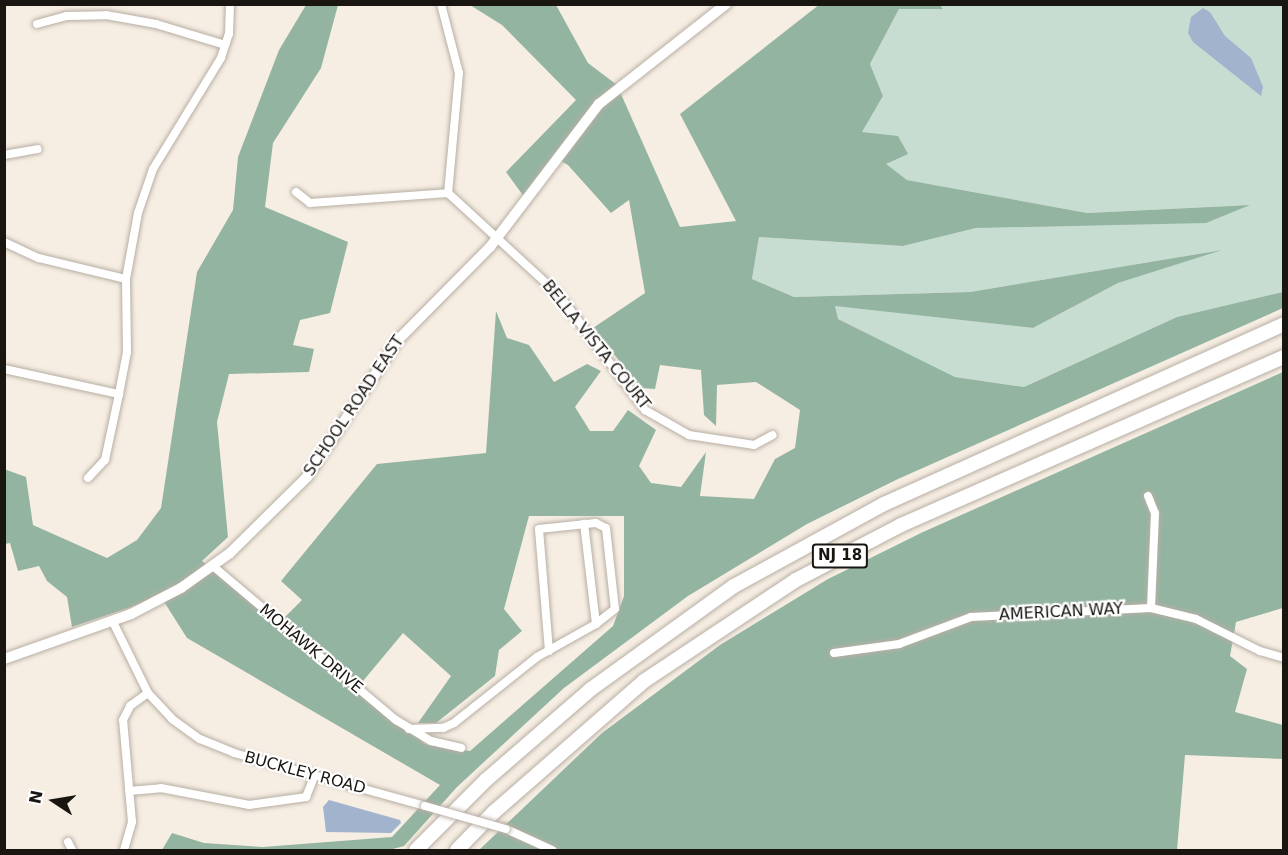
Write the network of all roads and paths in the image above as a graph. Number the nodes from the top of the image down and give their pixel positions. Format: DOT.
graph roads {
  1 [pos="230,4"];
  2 [pos="441,4"];
  3 [pos="726,4"];
  4 [pos="37,24"];
  5 [pos="225,45"];
  6 [pos="37,150"];
  7 [pos="4,155"];
  8 [pos="296,192"];
  9 [pos="448,193"];
  10 [pos="495,240"];
  11 [pos="4,242"];
  12 [pos="126,279"];
  13 [pos="1284,324"];
  14 [pos="1284,357"];
  15 [pos="4,369"];
  16 [pos="119,394"];
  17 [pos="773,435"];
  18 [pos="88,478"];
  19 [pos="1148,496"];
  20 [pos="584,524"];
  21 [pos="214,567"];
  22 [pos="1151,608"];
  23 [pos="114,622"];
  24 [pos="596,624"];
  25 [pos="549,651"];
  26 [pos="834,653"];
  27 [pos="1284,658"];
  28 [pos="4,659"];
  29 [pos="148,693"];
  30 [pos="409,729"];
  31 [pos="461,748"];
  32 [pos="315,776"];
  33 [pos="129,791"];
  34 [pos="504,804"];
  35 [pos="68,842"];
  36 [pos="421,847"];
  37 [pos="72,850"];
  38 [pos="124,850"];
  39 [pos="458,850"];
  40 [pos="468,850"];
  41 [pos="552,850"];
  1 -- 5 [label="street"];
  2 -- 9 [label="street"];
  3 -- 10 [label="street, SCHOOL ROAD EAST"];
  4 -- 5 [label="street"];
  5 -- 12 [label="street"];
  6 -- 7 [label="street"];
  8 -- 9 [label="street"];
  9 -- 10 [label="street, BELLA VISTA COURT"];
  10 -- 17 [label="street, BELLA VISTA COURT"];
  10 -- 21 [label="street, SCHOOL ROAD EAST"];
  11 -- 12 [label="street"];
  12 -- 16 [label="street"];
  13 -- 36 [label="highway, NJ 18"];
  14 -- 34 [label="highway, NJ 18"];
  15 -- 16 [label="street"];
  16 -- 18 [label="street"];
  19 -- 22 [label="street"];
  20 -- 24 [label="street"];
  20 -- 24 [label="street"];
  20 -- 25 [label="street"];
  21 -- 23 [label="street, SCHOOL ROAD EAST"];
  21 -- 30 [label="street, MOHAWK DRIVE"];
  22 -- 26 [label="street, AMERICAN WAY"];
  22 -- 27 [label="street, AMERICAN WAY"];
  23 -- 28 [label="street, SCHOOL ROAD EAST"];
  23 -- 29 [label="street, BUCKLEY ROAD"];
  24 -- 25 [label="street"];
  25 -- 30 [label="street"];
  29 -- 32 [label="street, BUCKLEY ROAD"];
  29 -- 33 [label="street"];
  30 -- 31 [label="street, MOHAWK DRIVE"];
  32 -- 33 [label="street"];
  32 -- 41 [label="street, BUCKLEY ROAD, bridge"];
  33 -- 38 [label="street"];
  34 -- 39 [label="highway, NJ 18"];
  34 -- 40 [label="highway"];
  35 -- 37 [label="street"];
}
